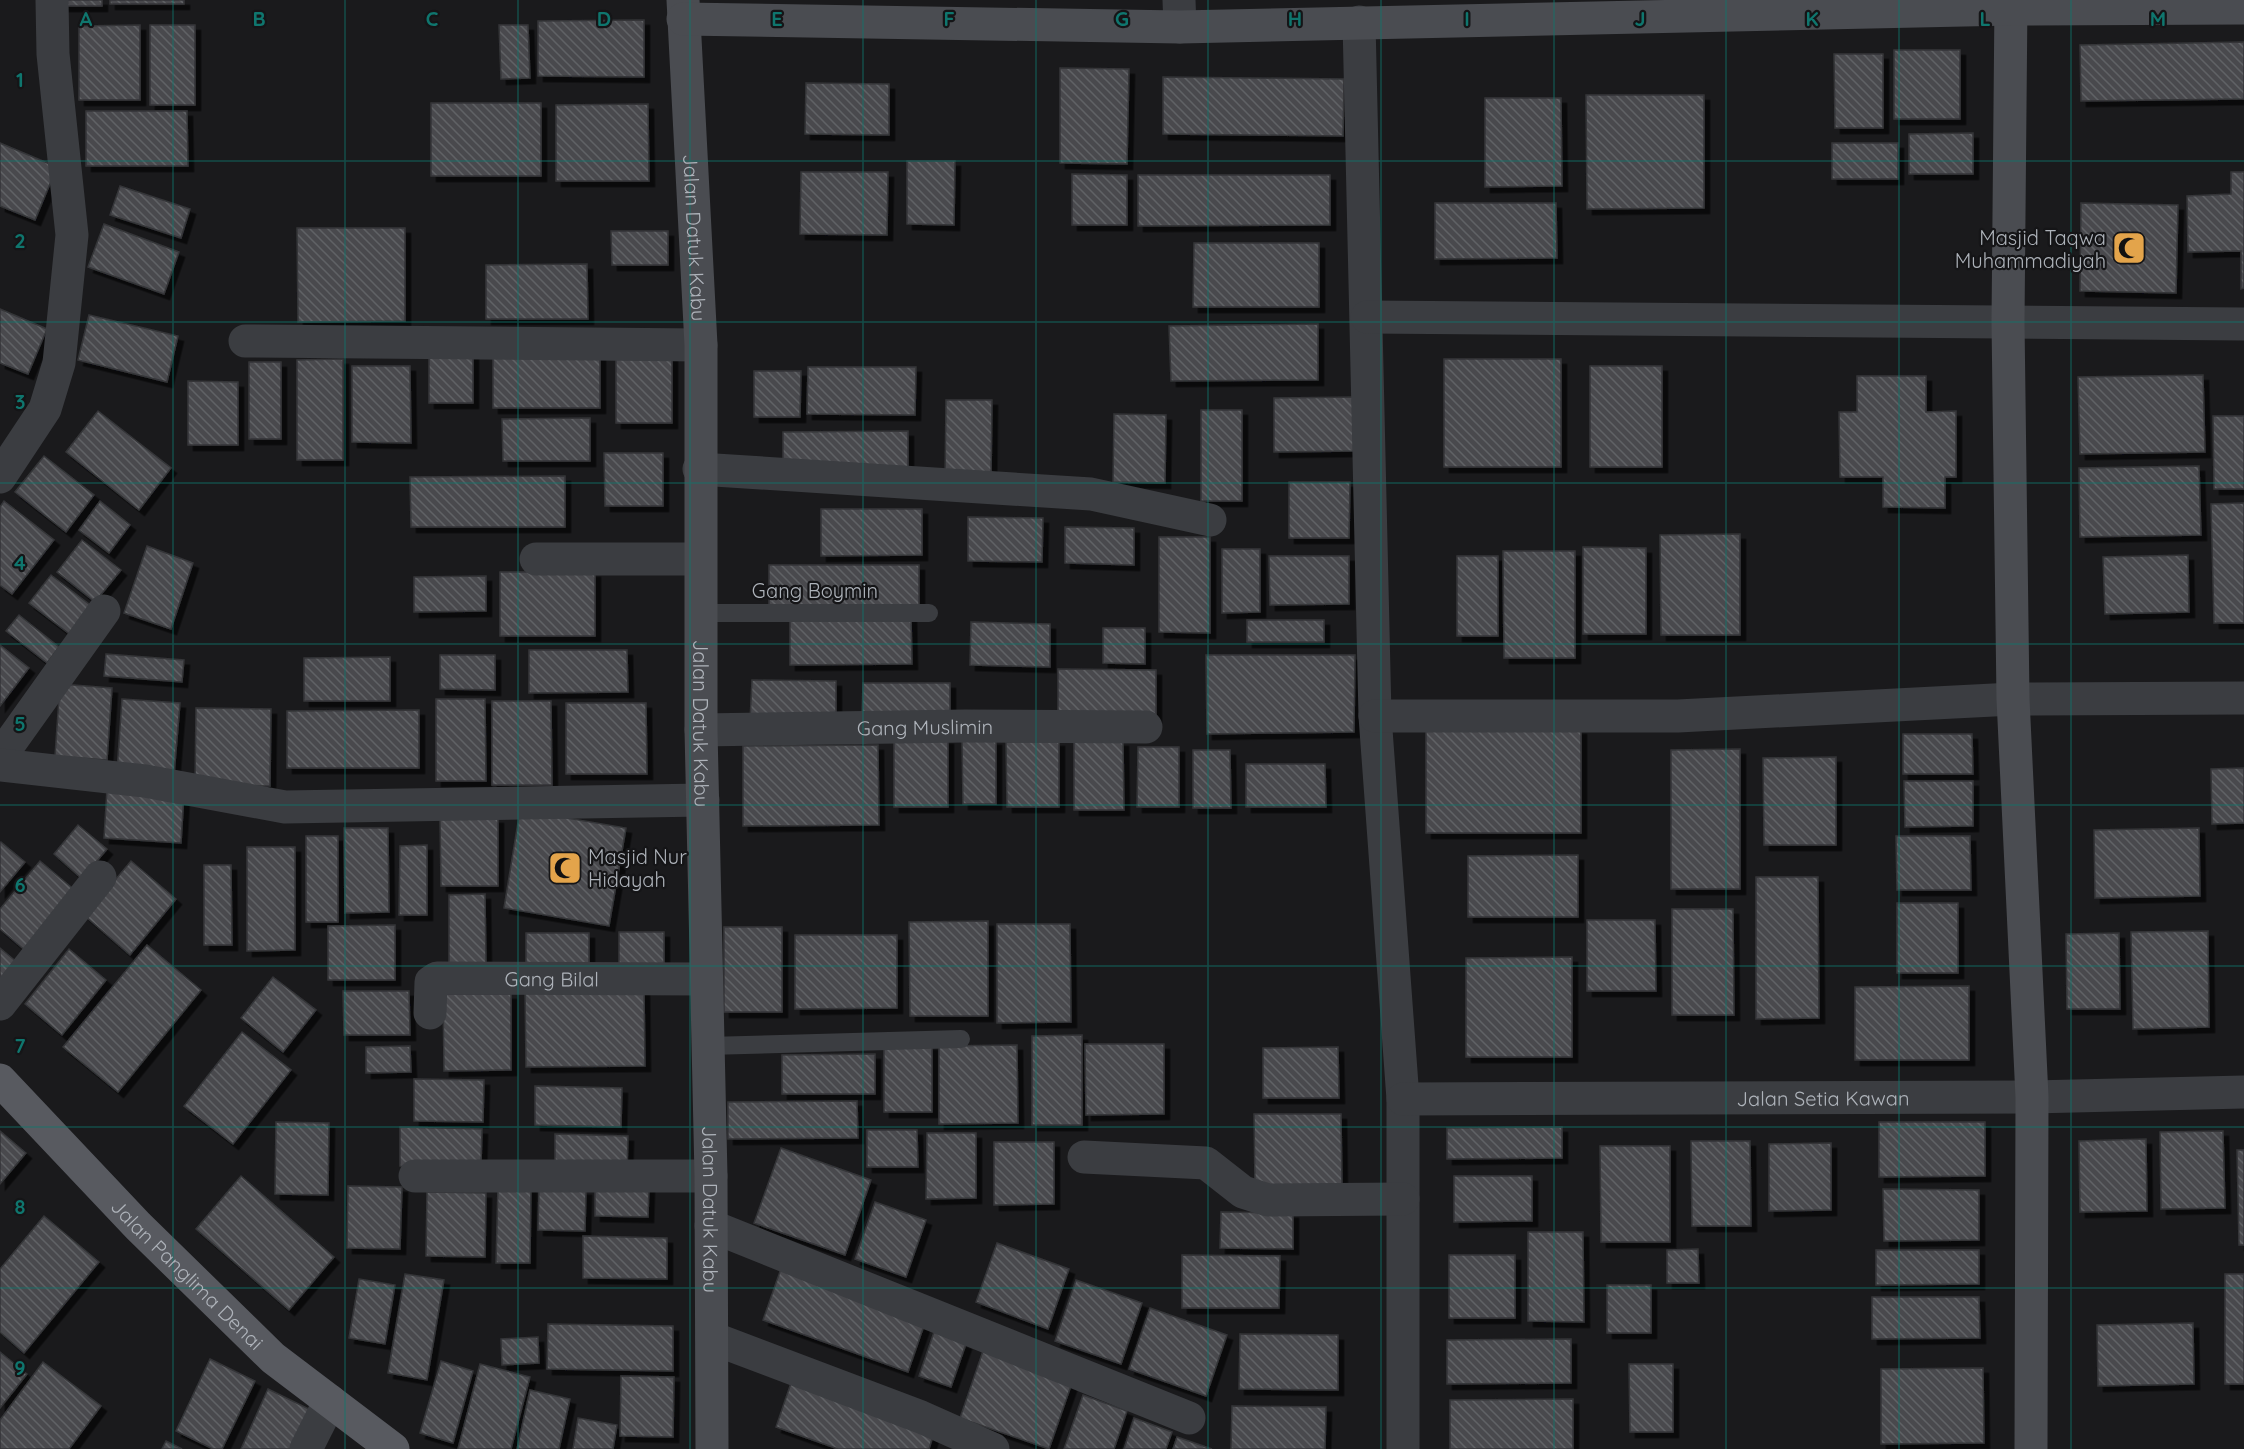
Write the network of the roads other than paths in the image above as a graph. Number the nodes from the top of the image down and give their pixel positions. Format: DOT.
graph roads {
  1 [pos="52,0"];
  2 [pos="2011,4"];
  3 [pos="1665,8"];
  4 [pos="2244,8"];
  5 [pos="683,9"];
  6 [pos="1180,14"];
  7 [pos="1359,22"];
  8 [pos="1367,317"];
  9 [pos="2008,322"];
  10 [pos="2244,324"];
  11 [pos="245,341"];
  12 [pos="700,345"];
  13 [pos="699,469"];
  14 [pos="0,477"];
  15 [pos="1210,520"];
  16 [pos="536,559"];
  17 [pos="700,559"];
  18 [pos="104,611"];
  19 [pos="701,613"];
  20 [pos="929,613"];
  21 [pos="2244,698"];
  22 [pos="2013,699"];
  23 [pos="1375,716"];
  24 [pos="1146,727"];
  25 [pos="701,730"];
  26 [pos="0,757"];
  27 [pos="0,765"];
  28 [pos="703,800"];
  29 [pos="100,877"];
  30 [pos="705,979"];
  31 [pos="0,1004"];
  32 [pos="430,1013"];
  33 [pos="961,1039"];
  34 [pos="707,1046"];
  35 [pos="0,1080"];
  36 [pos="2244,1092"];
  37 [pos="2032,1097"];
  38 [pos="1403,1099"];
  39 [pos="1084,1157"];
  40 [pos="415,1176"];
  41 [pos="711,1176"];
  42 [pos="1403,1199"];
  43 [pos="711,1226"];
  44 [pos="712,1338"];
  45 [pos="330,1401"];
  46 [pos="1189,1418"];
  47 [pos="306,1449"];
  48 [pos="393,1449"];
  49 [pos="712,1449"];
  50 [pos="993,1449"];
  51 [pos="1403,1449"];
  52 [pos="2031,1449"];
  1 -- 14 [label="street"];
  2 -- 3 [label="street"];
  2 -- 4 [label="street"];
  2 -- 9 [label="street"];
  3 -- 7 [label="street"];
  5 -- 6 [label="street"];
  5 -- 12 [label="street, Jalan Datuk Kabu"];
  6 -- 7 [label="street"];
  7 -- 8 [label="street"];
  8 -- 9 [label="street"];
  8 -- 23 [label="street"];
  9 -- 10 [label="street"];
  9 -- 22 [label="street"];
  11 -- 12 [label="street"];
  12 -- 13 [label="street, Jalan Datuk Kabu"];
  13 -- 15 [label="street"];
  13 -- 17 [label="street, Jalan Datuk Kabu"];
  16 -- 17 [label="street"];
  17 -- 19 [label="street, Jalan Datuk Kabu"];
  18 -- 26 [label="street"];
  19 -- 20 [label="lane, Gang Boymin"];
  19 -- 25 [label="street, Jalan Datuk Kabu"];
  21 -- 22 [label="street"];
  22 -- 23 [label="street"];
  22 -- 37 [label="street"];
  23 -- 38 [label="street"];
  24 -- 25 [label="street, Gang Muslimin"];
  25 -- 28 [label="street, Jalan Datuk Kabu"];
  27 -- 28 [label="street"];
  28 -- 30 [label="street, Jalan Datuk Kabu"];
  29 -- 31 [label="street"];
  30 -- 32 [label="street, Gang Bilal"];
  30 -- 34 [label="street, Jalan Datuk Kabu"];
  33 -- 34 [label="lane"];
  34 -- 41 [label="street, Jalan Datuk Kabu"];
  35 -- 45 [label="main road, Jalan Panglima Denai"];
  36 -- 37 [label="street, Jalan Setia Kawan"];
  37 -- 38 [label="street, Jalan Setia Kawan"];
  37 -- 52 [label="street"];
  38 -- 42 [label="street"];
  39 -- 42 [label="street"];
  40 -- 41 [label="street"];
  41 -- 43 [label="street, Jalan Datuk Kabu"];
  42 -- 51 [label="street"];
  43 -- 44 [label="street, Jalan Datuk Kabu"];
  43 -- 46 [label="street"];
  44 -- 49 [label="street, Jalan Datuk Kabu"];
  44 -- 50 [label="street"];
  45 -- 47 [label="street"];
  45 -- 48 [label="main road, Jalan Panglima Denai"];
}
